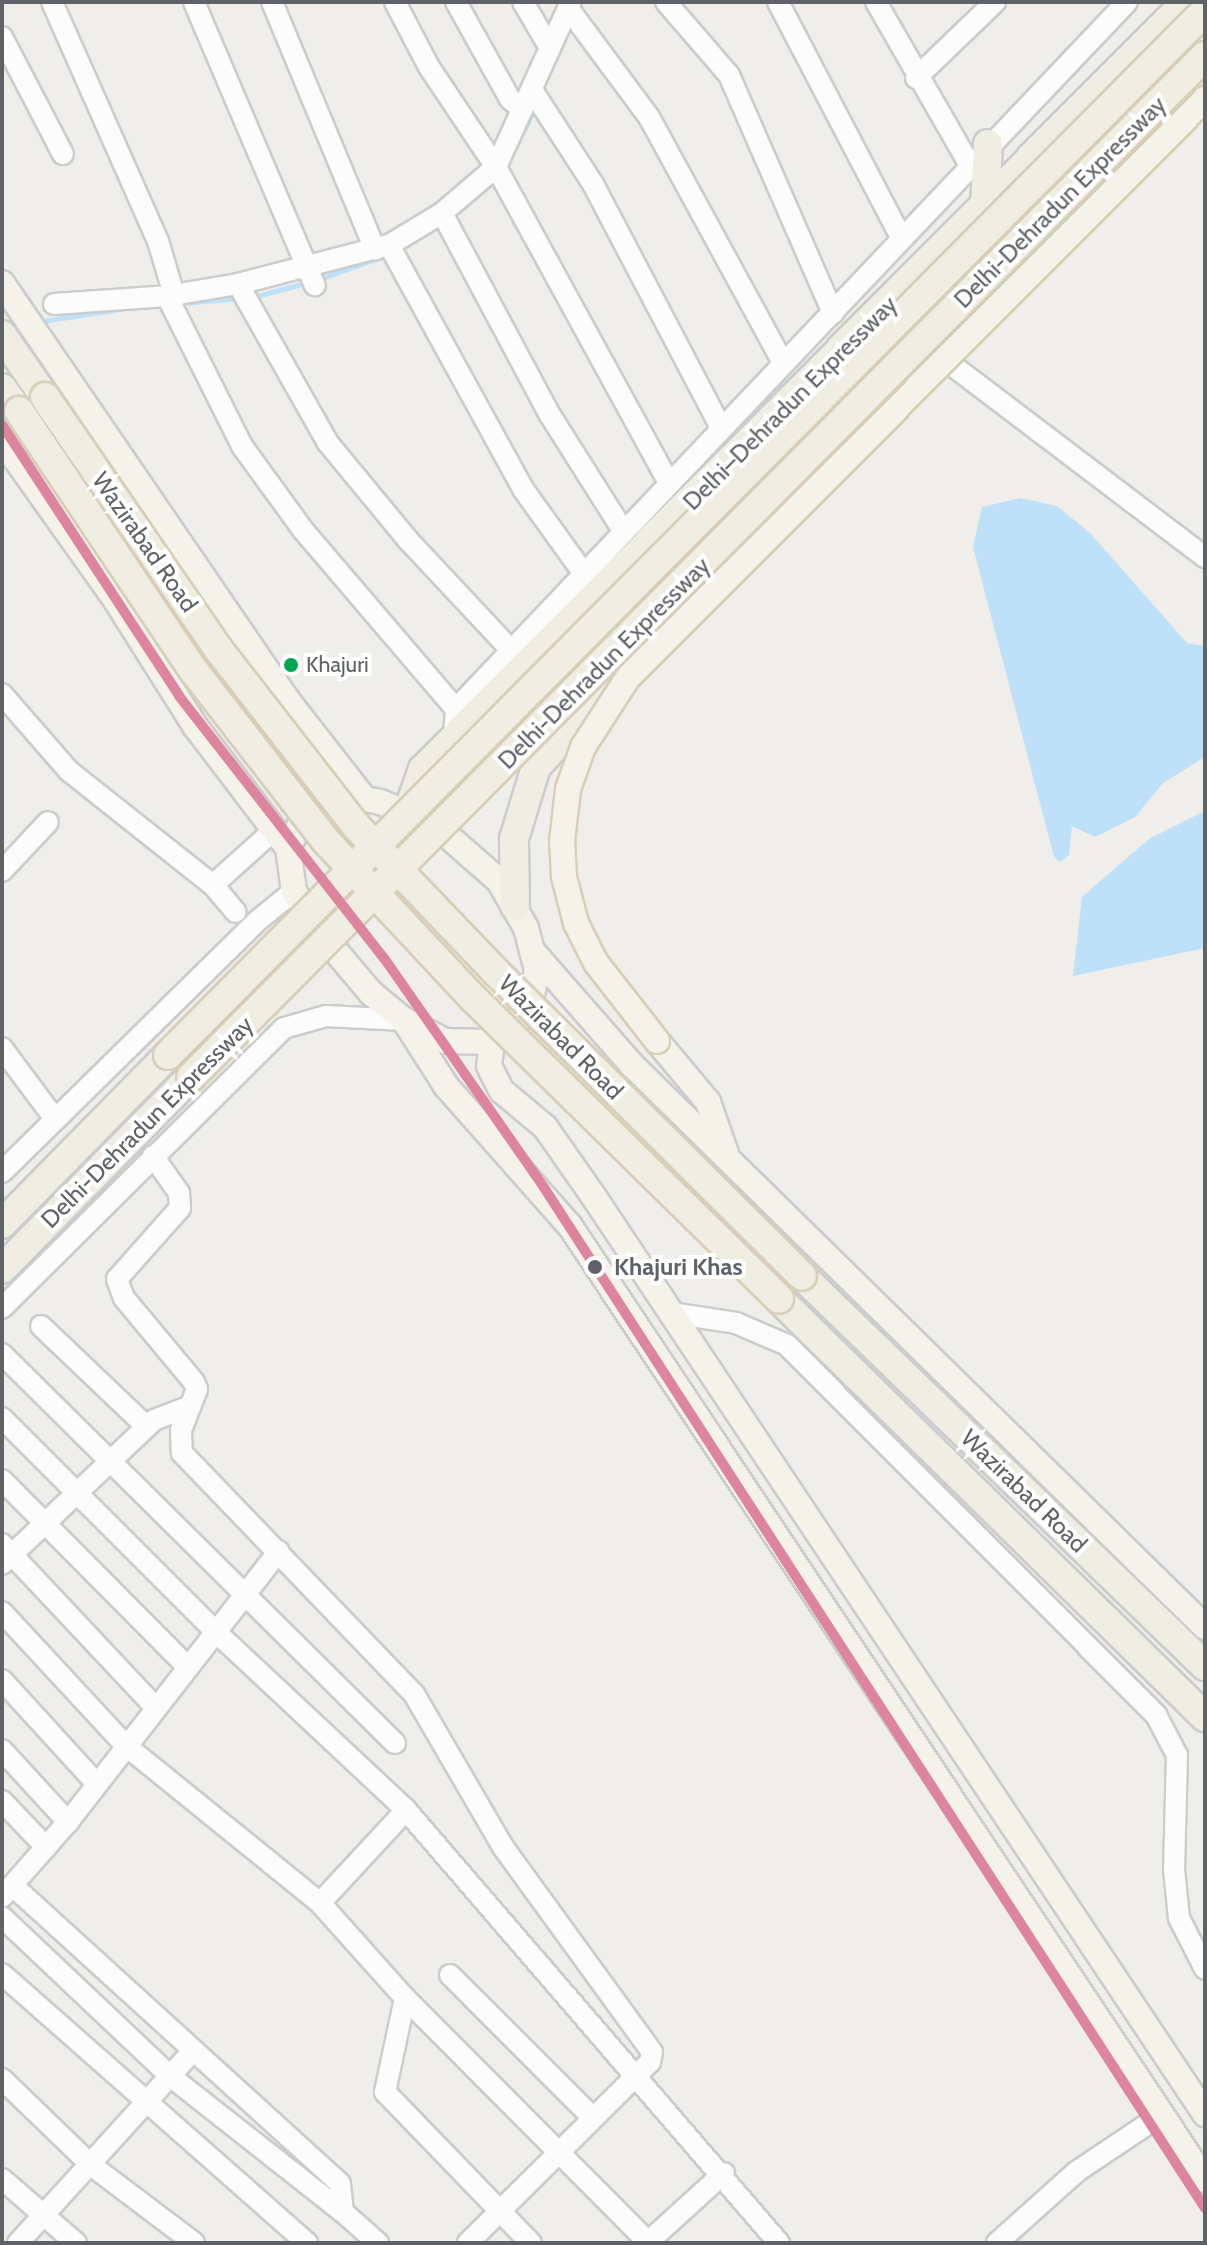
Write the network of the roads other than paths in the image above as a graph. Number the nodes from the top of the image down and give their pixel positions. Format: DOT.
graph roads {
  1 [pos="52,2"];
  2 [pos="194,2"];
  3 [pos="272,2"];
  4 [pos="395,2"];
  5 [pos="456,2"];
  6 [pos="523,2"];
  7 [pos="666,2"];
  8 [pos="778,2"];
  9 [pos="876,2"];
  10 [pos="995,2"];
  11 [pos="1127,2"];
  12 [pos="1186,2"];
  13 [pos="571,9"];
  14 [pos="1205,11"];
  15 [pos="2,37"];
  16 [pos="550,48"];
  17 [pos="1205,56"];
  18 [pos="916,78"];
  19 [pos="1205,79"];
  20 [pos="1205,99"];
  21 [pos="533,100"];
  22 [pos="63,154"];
  23 [pos="978,154"];
  24 [pos="498,172"];
  25 [pos="985,207"];
  26 [pos="446,218"];
  27 [pos="902,239"];
  28 [pos="387,250"];
  29 [pos="311,276"];
  30 [pos="2,283"];
  31 [pos="242,294"];
  32 [pos="171,300"];
  33 [pos="54,304"];
  34 [pos="833,313"];
  35 [pos="2,335"];
  36 [pos="936,353"];
  37 [pos="783,363"];
  38 [pos="2,388"];
  39 [pos="721,428"];
  40 [pos="2,440"];
  41 [pos="669,483"];
  42 [pos="624,532"];
  43 [pos="1205,557"];
  44 [pos="584,574"];
  45 [pos="512,651"];
  46 [pos="273,678"];
  47 [pos="2,694"];
  48 [pos="456,709"];
  49 [pos="189,715"];
  50 [pos="454,737"];
  51 [pos="363,797"];
  52 [pos="408,811"];
  53 [pos="48,822"];
  54 [pos="281,839"];
  55 [pos="2,871"];
  56 [pos="213,885"];
  57 [pos="294,891"];
  58 [pos="515,906"];
  59 [pos="236,912"];
  60 [pos="533,952"];
  61 [pos="404,1020"];
  62 [pos="492,1042"];
  63 [pos="2,1048"];
  64 [pos="55,1119"];
  65 [pos="728,1158"];
  66 [pos="6,1160"];
  67 [pos="159,1164"];
  68 [pos="2,1224"];
  69 [pos="2,1269"];
  70 [pos="2,1308"];
  71 [pos="671,1313"];
  72 [pos="41,1326"];
  73 [pos="2,1354"];
  74 [pos="190,1406"];
  75 [pos="2,1418"];
  76 [pos="147,1427"];
  77 [pos="111,1461"];
  78 [pos="2,1480"];
  79 [pos="77,1492"];
  80 [pos="45,1524"];
  81 [pos="279,1551"];
  82 [pos="5,1554"];
  83 [pos="244,1594"];
  84 [pos="2,1612"];
  85 [pos="1205,1627"];
  86 [pos="216,1632"];
  87 [pos="1202,1663"];
  88 [pos="188,1667"];
  89 [pos="2,1680"];
  90 [pos="156,1708"];
  91 [pos="1205,1717"];
  92 [pos="395,1743"];
  93 [pos="125,1745"];
  94 [pos="2,1750"];
  95 [pos="97,1784"];
  96 [pos="2,1801"];
  97 [pos="406,1810"];
  98 [pos="68,1822"];
  99 [pos="46,1847"];
  100 [pos="5,1894"];
  101 [pos="320,1903"];
  102 [pos="2,1917"];
  103 [pos="1205,1969"];
  104 [pos="2,1974"];
  105 [pos="450,1975"];
  106 [pos="405,1998"];
  107 [pos="192,2052"];
  108 [pos="636,2073"];
  109 [pos="170,2076"];
  110 [pos="2,2079"];
  111 [pos="143,2103"];
  112 [pos="1205,2114"];
  113 [pos="1161,2115"];
  114 [pos="592,2117"];
  115 [pos="559,2149"];
  116 [pos="91,2165"];
  117 [pos="724,2173"];
  118 [pos="2,2179"];
  119 [pos="1205,2180"];
  120 [pos="499,2209"];
  121 [pos="343,2212"];
  122 [pos="43,2215"];
  123 [pos="18,2243"];
  124 [pos="76,2243"];
  125 [pos="194,2243"];
  126 [pos="307,2243"];
  127 [pos="378,2243"];
  128 [pos="468,2243"];
  129 [pos="531,2243"];
  130 [pos="648,2243"];
  131 [pos="779,2243"];
  132 [pos="997,2243"];
  1 -- 32 [label="street"];
  2 -- 29 [label="street"];
  3 -- 28 [label="street"];
  4 -- 24 [label="street"];
  5 -- 21 [label="street"];
  6 -- 16 [label="street"];
  7 -- 34 [label="street"];
  8 -- 27 [label="street"];
  9 -- 18 [label="street"];
  10 -- 18 [label="street"];
  11 -- 23 [label="street"];
  12 -- 25 [label="highway, Delhi–Dehradun Expressway"];
  13 -- 16 [label="street"];
  13 -- 37 [label="street"];
  14 -- 68 [label="highway, Delhi-Dehradun Expressway, bridge"];
  15 -- 22 [label="street"];
  16 -- 21 [label="street"];
  17 -- 69 [label="highway, Delhi-Dehradun Expressway, bridge"];
  18 -- 23 [label="street"];
  19 -- 36 [label="highway"];
  20 -- 65 [label="main road, bridge"];
  21 -- 24 [label="street"];
  21 -- 39 [label="street"];
  23 -- 25 [label="highway"];
  23 -- 27 [label="street"];
  24 -- 26 [label="street"];
  24 -- 41 [label="street"];
  25 -- 50 [label="highway, Delhi–Dehradun Expressway"];
  26 -- 28 [label="street"];
  26 -- 42 [label="street"];
  27 -- 34 [label="street"];
  28 -- 29 [label="street"];
  28 -- 44 [label="street"];
  29 -- 31 [label="street"];
  30 -- 46 [label="main road, Wazirabad Road"];
  31 -- 32 [label="street"];
  31 -- 45 [label="street"];
  32 -- 33 [label="street"];
  32 -- 48 [label="street"];
  34 -- 37 [label="street"];
  35 -- 87 [label="highway, Wazirabad Road, bridge"];
  36 -- 43 [label="street"];
  36 -- 58 [label="highway"];
  37 -- 39 [label="street"];
  38 -- 91 [label="highway, Wazirabad Road, bridge"];
  39 -- 41 [label="street"];
  40 -- 49 [label="main road"];
  41 -- 42 [label="street"];
  42 -- 44 [label="street"];
  44 -- 45 [label="street"];
  45 -- 48 [label="street"];
  46 -- 49 [label="main road"];
  46 -- 51 [label="main road, Wazirabad Road"];
  47 -- 56 [label="street"];
  48 -- 50 [label="street"];
  49 -- 54 [label="main road"];
  50 -- 52 [label="highway, Delhi–Dehradun Expressway"];
  51 -- 52 [label="main road"];
  51 -- 54 [label="main road"];
  52 -- 58 [label="main road"];
  53 -- 55 [label="street"];
  54 -- 56 [label="street"];
  54 -- 57 [label="main road"];
  56 -- 59 [label="street"];
  57 -- 61 [label="main road"];
  57 -- 64 [label="street"];
  58 -- 60 [label="main road"];
  60 -- 62 [label="main road"];
  60 -- 65 [label="main road"];
  61 -- 62 [label="main road"];
  61 -- 67 [label="street"];
  61 -- 113 [label="main road"];
  62 -- 71 [label="main road"];
  63 -- 64 [label="street"];
  64 -- 66 [label="street"];
  65 -- 85 [label="main road"];
  67 -- 70 [label="street"];
  67 -- 74 [label="street"];
  71 -- 103 [label="street"];
  71 -- 112 [label="main road"];
  72 -- 76 [label="street"];
  73 -- 77 [label="street"];
  74 -- 76 [label="street"];
  74 -- 81 [label="street"];
  75 -- 79 [label="street"];
  76 -- 77 [label="street"];
  77 -- 79 [label="street"];
  77 -- 83 [label="street"];
  78 -- 80 [label="street"];
  79 -- 80 [label="street"];
  79 -- 86 [label="street"];
  80 -- 82 [label="street"];
  80 -- 88 [label="street"];
  81 -- 83 [label="street"];
  81 -- 108 [label="street"];
  82 -- 90 [label="street"];
  83 -- 86 [label="street"];
  83 -- 92 [label="street"];
  84 -- 93 [label="street"];
  86 -- 88 [label="street"];
  86 -- 97 [label="street"];
  88 -- 90 [label="street"];
  89 -- 95 [label="street"];
  90 -- 93 [label="street"];
  93 -- 95 [label="street"];
  93 -- 101 [label="street"];
  94 -- 98 [label="street"];
  95 -- 98 [label="street"];
  96 -- 99 [label="street"];
  97 -- 101 [label="street"];
  97 -- 108 [label="street"];
  98 -- 99 [label="street"];
  99 -- 100 [label="street"];
  100 -- 107 [label="street"];
  101 -- 106 [label="street"];
  102 -- 109 [label="street"];
  104 -- 111 [label="street"];
  105 -- 114 [label="street"];
  106 -- 115 [label="street"];
  106 -- 120 [label="street"];
  107 -- 109 [label="street"];
  107 -- 121 [label="street"];
  108 -- 114 [label="street"];
  108 -- 117 [label="street"];
  109 -- 111 [label="street"];
  109 -- 121 [label="street"];
  110 -- 116 [label="street"];
  111 -- 116 [label="street"];
  111 -- 126 [label="street"];
  113 -- 119 [label="main road"];
  113 -- 132 [label="street"];
  114 -- 115 [label="street"];
  115 -- 120 [label="street"];
  115 -- 130 [label="street"];
  116 -- 122 [label="street"];
  116 -- 125 [label="street"];
  117 -- 130 [label="street"];
  117 -- 131 [label="street"];
  118 -- 122 [label="street"];
  120 -- 128 [label="street"];
  120 -- 129 [label="street"];
  121 -- 127 [label="street"];
  122 -- 123 [label="street"];
  122 -- 124 [label="street"];
}
